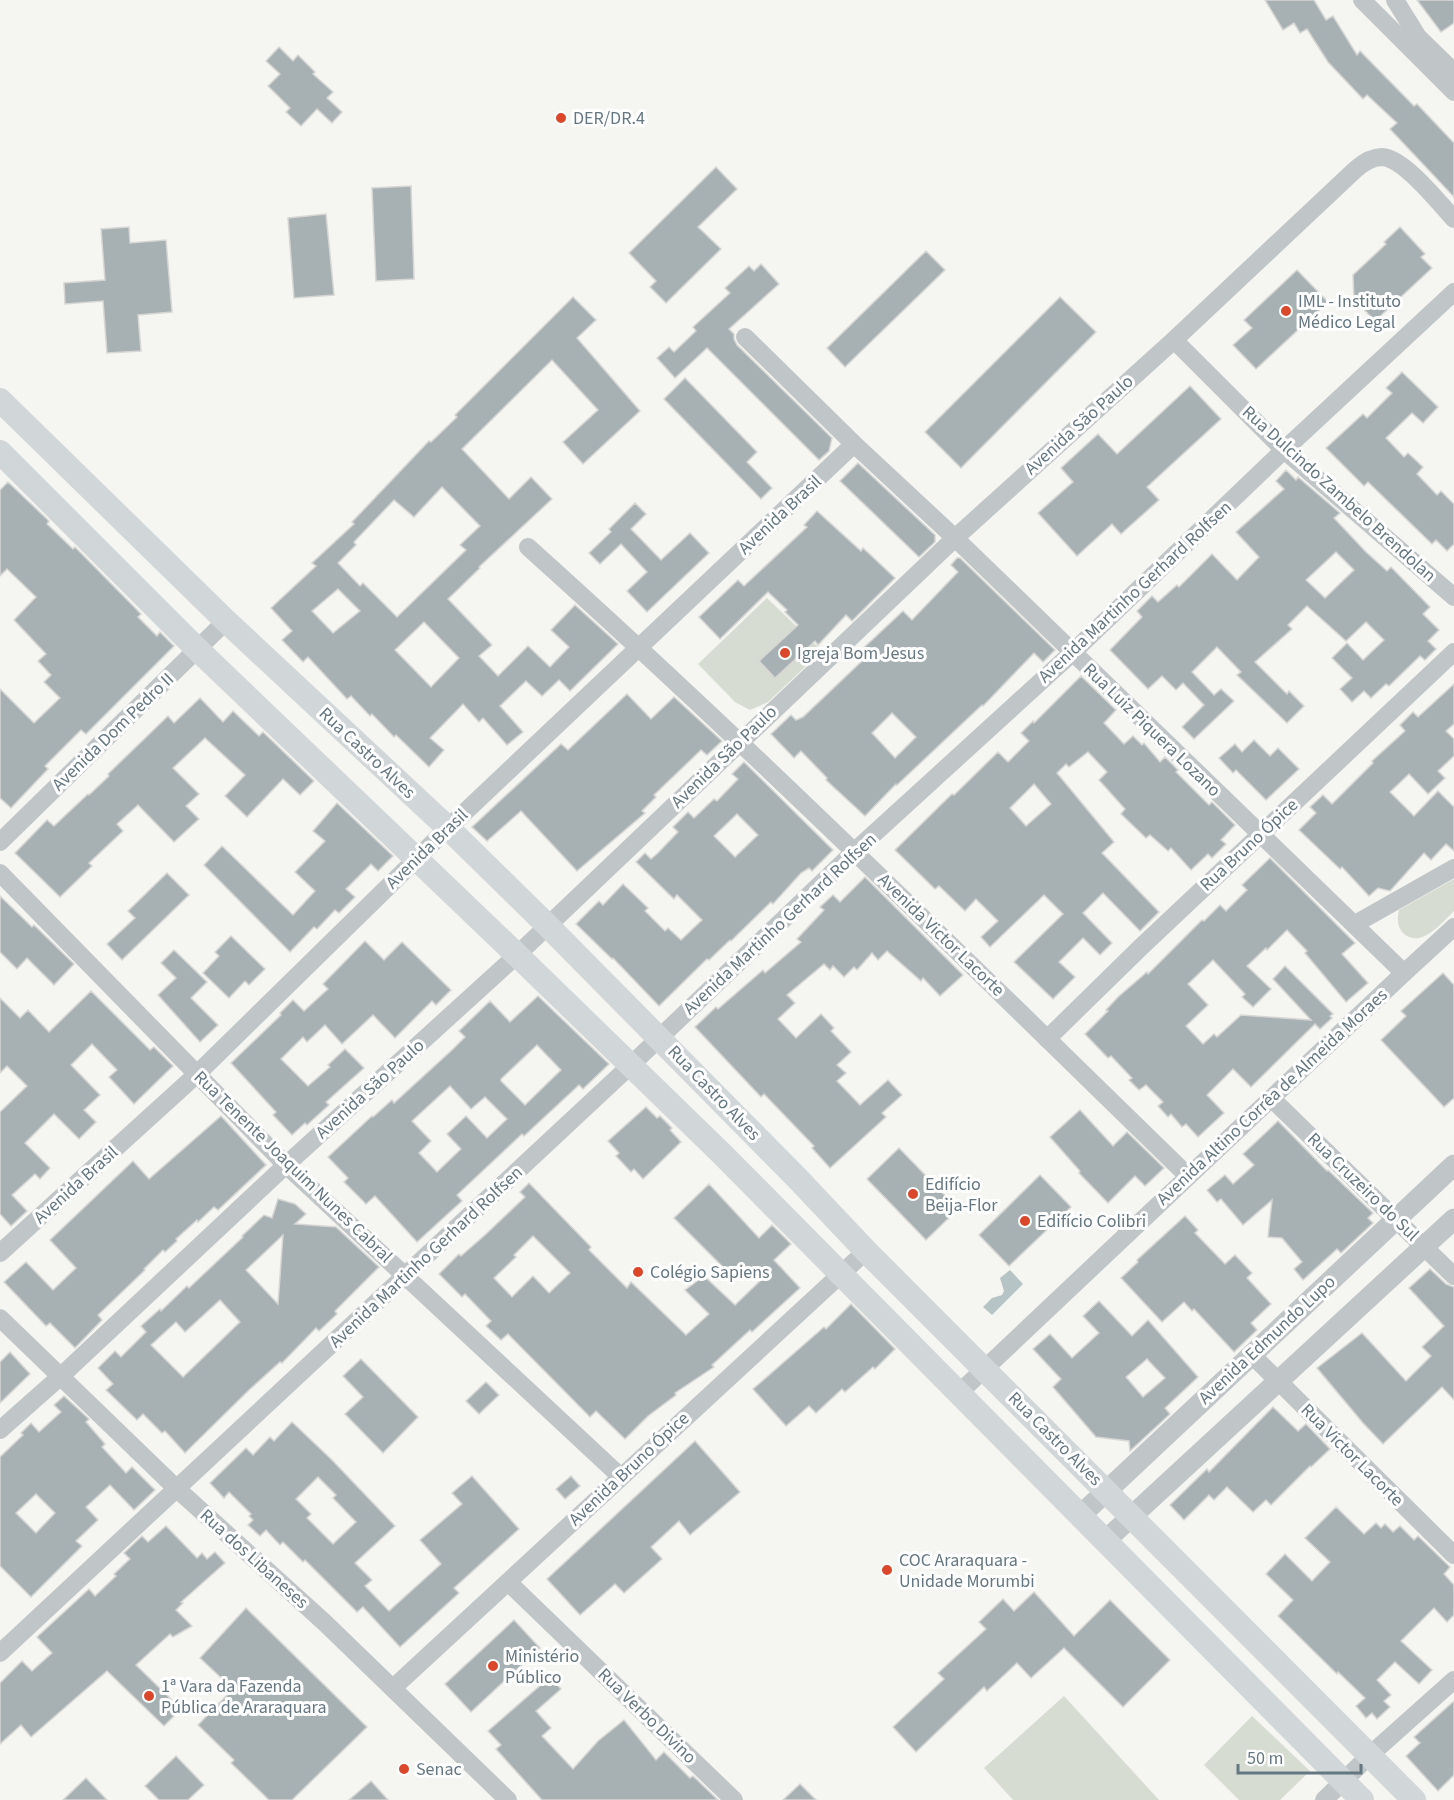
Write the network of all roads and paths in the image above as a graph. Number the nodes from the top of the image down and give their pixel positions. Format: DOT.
graph roads {
  1 [pos="1362,0"];
  2 [pos="1395,0"];
  3 [pos="1414,42"];
  4 [pos="1454,72"];
  5 [pos="1454,92"];
  6 [pos="1454,219"];
  7 [pos="1454,292"];
  8 [pos="745,337"];
  9 [pos="1174,340"];
  10 [pos="0,400"];
  11 [pos="854,444"];
  12 [pos="1284,450"];
  13 [pos="0,452"];
  14 [pos="955,538"];
  15 [pos="528,547"];
  16 [pos="1454,597"];
  17 [pos="226,621"];
  18 [pos="639,647"];
  19 [pos="198,650"];
  20 [pos="1454,652"];
  21 [pos="1072,653"];
  22 [pos="740,743"];
  23 [pos="448,828"];
  24 [pos="1260,835"];
  25 [pos="0,842"];
  26 [pos="855,851"];
  27 [pos="418,859"];
  28 [pos="1454,868"];
  29 [pos="0,873"];
  30 [pos="1355,924"];
  31 [pos="547,925"];
  32 [pos="1454,927"];
  33 [pos="518,955"];
  34 [pos="1404,973"];
  35 [pos="659,1038"];
  36 [pos="1047,1039"];
  37 [pos="631,1065"];
  38 [pos="196,1075"];
  39 [pos="1272,1099"];
  40 [pos="1454,1165"];
  41 [pos="286,1166"];
  42 [pos="1188,1176"];
  43 [pos="1396,1219"];
  44 [pos="1454,1219"];
  45 [pos="1425,1247"];
  46 [pos="866,1251"];
  47 [pos="0,1254"];
  48 [pos="841,1275"];
  49 [pos="405,1276"];
  50 [pos="1454,1276"];
  51 [pos="0,1318"];
  52 [pos="1251,1354"];
  53 [pos="984,1369"];
  54 [pos="61,1376"];
  55 [pos="1277,1381"];
  56 [pos="960,1392"];
  57 [pos="0,1430"];
  58 [pos="621,1477"];
  59 [pos="176,1488"];
  60 [pos="1107,1490"];
  61 [pos="1081,1515"];
  62 [pos="1131,1515"];
  63 [pos="1106,1540"];
  64 [pos="1454,1555"];
  65 [pos="507,1582"];
  66 [pos="0,1653"];
  67 [pos="1454,1680"];
  68 [pos="393,1688"];
  69 [pos="1370,1755"];
  70 [pos="1343,1781"];
  71 [pos="508,1800"];
  72 [pos="734,1800"];
  73 [pos="1324,1800"];
  74 [pos="1362,1800"];
  75 [pos="1414,1800"];
  1 -- 3 [label="street"];
  2 -- 3 [label="street"];
  3 -- 4 [label="street"];
  3 -- 5 [label="street"];
  6 -- 9 [label="street, Avenida São Paulo"];
  7 -- 12 [label="street, Avenida Martinho Gerhard Rolfsen"];
  8 -- 11 [label="street, Rua Luiz Piquera Lozano"];
  9 -- 12 [label="street, Rua Dulcindo Zambelo Brendolan"];
  9 -- 14 [label="street, Avenida São Paulo"];
  10 -- 17 [label="main road, Rua Castro Alves"];
  11 -- 14 [label="street, Rua Luiz Piquera Lozano"];
  11 -- 18 [label="street, Avenida Brasil"];
  12 -- 16 [label="street, Rua Dulcindo Zambelo Brendolan"];
  12 -- 21 [label="street, Avenida Martinho Gerhard Rolfsen"];
  13 -- 19 [label="main road, Rua Castro Alves"];
  14 -- 21 [label="street, Rua Luiz Piquera Lozano"];
  14 -- 22 [label="street, Avenida São Paulo"];
  15 -- 18 [label="street"];
  17 -- 19 [label="street, Avenida Dom Pedro II"];
  17 -- 23 [label="main road, Rua Castro Alves"];
  18 -- 22 [label="street, Avenida Victor Lacorte"];
  18 -- 23 [label="street, Avenida Brasil"];
  19 -- 25 [label="street, Avenida Dom Pedro II"];
  19 -- 27 [label="main road, Rua Castro Alves"];
  20 -- 24 [label="street, Rua Bruno Ópice"];
  21 -- 24 [label="street, Rua Luiz Piquera Lozano"];
  21 -- 26 [label="street, Avenida Martinho Gerhard Rolfsen"];
  22 -- 26 [label="street, Avenida Victor Lacorte"];
  22 -- 31 [label="street, Avenida São Paulo"];
  23 -- 27 [label="street, Avenida Brasil"];
  23 -- 31 [label="main road, Rua Castro Alves"];
  24 -- 30 [label="street, Rua Luiz Piquera Lozano"];
  24 -- 36 [label="street, Rua Bruno Ópice"];
  26 -- 35 [label="street, Avenida Martinho Gerhard Rolfsen"];
  26 -- 36 [label="street, Avenida Victor Lacorte"];
  27 -- 33 [label="main road, Rua Castro Alves"];
  27 -- 38 [label="street, Avenida Brasil"];
  28 -- 30 [label="street"];
  29 -- 38 [label="street, Rua Tenente Joaquim Nunes Cabral"];
  30 -- 34 [label="street, Rua Luiz Piquera Lozano"];
  31 -- 33 [label="street, Avenida São Paulo"];
  31 -- 35 [label="main road, Rua Castro Alves"];
  32 -- 34 [label="street, Avenida Altino Corrêa de Almeida Moraes"];
  33 -- 37 [label="main road, Rua Castro Alves"];
  33 -- 41 [label="street, Avenida São Paulo"];
  34 -- 39 [label="street, Avenida Altino Corrêa de Almeida Moraes"];
  35 -- 37 [label="street, Avenida Martinho Gerhard Rolfsen"];
  35 -- 46 [label="main road, Rua Castro Alves"];
  36 -- 42 [label="street, Avenida Victor Lacorte"];
  37 -- 48 [label="main road, Rua Castro Alves"];
  37 -- 49 [label="street, Avenida Martinho Gerhard Rolfsen"];
  38 -- 41 [label="street, Rua Tenente Joaquim Nunes Cabral"];
  38 -- 47 [label="street, Avenida Brasil"];
  39 -- 42 [label="street, Avenida Altino Corrêa de Almeida Moraes"];
  39 -- 43 [label="street, Rua Cruzeiro do Sul"];
  40 -- 43 [label="street, Avenida Edmundo Lupo"];
  41 -- 49 [label="street, Rua Tenente Joaquim Nunes Cabral"];
  41 -- 54 [label="street, Avenida São Paulo"];
  42 -- 53 [label="street, Avenida Altino Corrêa de Almeida Moraes"];
  43 -- 45 [label="street, Rua Cruzeiro do Sul"];
  43 -- 52 [label="street, Avenida Edmundo Lupo"];
  44 -- 45 [label="street, Avenida Edmundo Lupo"];
  45 -- 50 [label="street, Rua Cruzeiro do Sul"];
  45 -- 55 [label="street, Avenida Edmundo Lupo"];
  46 -- 48 [label="street, Avenida Bruno Ópice"];
  46 -- 53 [label="main road, Rua Castro Alves"];
  48 -- 56 [label="main road, Rua Castro Alves"];
  48 -- 58 [label="street, Avenida Bruno Ópice"];
  49 -- 58 [label="street, Rua Tenente Joaquim Nunes Cabral"];
  49 -- 59 [label="street, Avenida Martinho Gerhard Rolfsen"];
  51 -- 54 [label="street, Rua dos Libaneses"];
  52 -- 55 [label="street, Rua Victor Lacorte"];
  52 -- 60 [label="street, Avenida Edmundo Lupo"];
  53 -- 56 [label="street, Avenida Altino Corrêa de Almeida Moraes"];
  53 -- 60 [label="main road, Rua Castro Alves"];
  54 -- 57 [label="street, Avenida São Paulo"];
  54 -- 59 [label="street, Rua dos Libaneses"];
  55 -- 62 [label="street, Avenida Edmundo Lupo"];
  55 -- 64 [label="street, Rua Victor Lacorte"];
  56 -- 61 [label="main road, Rua Castro Alves"];
  58 -- 65 [label="street, Avenida Bruno Ópice"];
  59 -- 66 [label="street, Avenida Martinho Gerhard Rolfsen"];
  59 -- 68 [label="street, Rua dos Libaneses"];
  60 -- 61 [label="street, Avenida Edmundo Lupo"];
  60 -- 62 [label="main road, Rua Castro Alves"];
  61 -- 63 [label="main road, Rua Castro Alves"];
  62 -- 63 [label="street, Avenida Edmundo Lupo"];
  62 -- 69 [label="main road, Rua Castro Alves"];
  63 -- 70 [label="main road, Rua Castro Alves"];
  65 -- 68 [label="street, Avenida Bruno Ópice"];
  65 -- 72 [label="street, Rua Verbo Divino"];
  67 -- 69 [label="street"];
  68 -- 71 [label="street, Rua dos Libaneses"];
  69 -- 70 [label="street"];
  69 -- 75 [label="main road, Rua Castro Alves"];
  70 -- 73 [label="street"];
  70 -- 74 [label="main road, Rua Castro Alves"];
}
